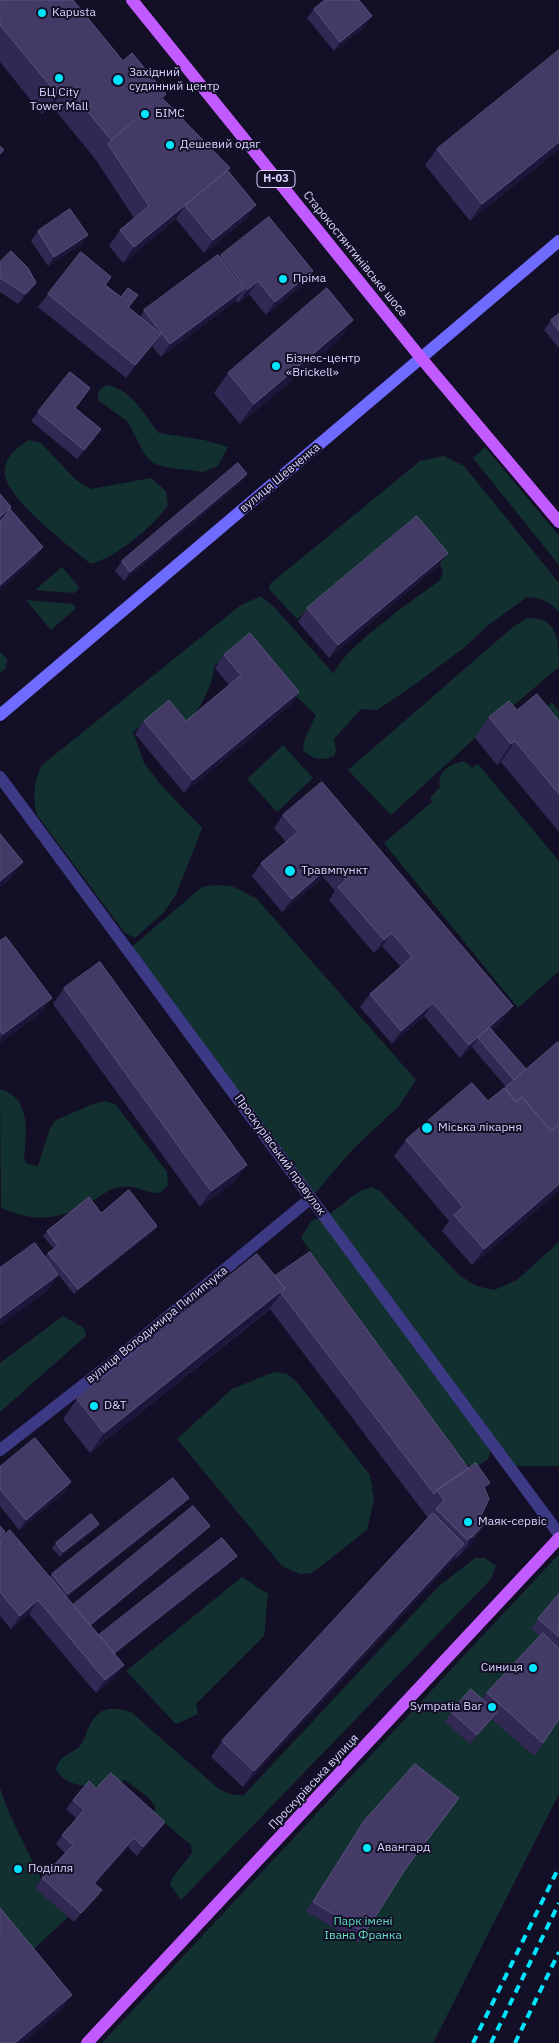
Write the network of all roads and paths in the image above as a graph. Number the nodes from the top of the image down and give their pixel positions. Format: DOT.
graph roads {
  1 [pos="132,0"];
  2 [pos="559,241"];
  3 [pos="421,358"];
  4 [pos="559,522"];
  5 [pos="0,715"];
  6 [pos="0,777"];
  7 [pos="311,1198"];
  8 [pos="0,1450"];
  9 [pos="559,1534"];
  10 [pos="559,1538"];
  11 [pos="87,2043"];
  1 -- 3 [label="main road, Старокостянтинівське шосе / Н-03"];
  2 -- 3 [label="main road, вулиця Шевченка"];
  3 -- 4 [label="main road, Старокостянтинівське шосе"];
  3 -- 5 [label="main road, вулиця Шевченка"];
  6 -- 7 [label="street, Проскурівський провулок"];
  7 -- 8 [label="street, вулиця Володимира Пилипчука"];
  7 -- 9 [label="street, Проскурівський провулок"];
  10 -- 11 [label="main road, Проскурівська вулиця"];
}
